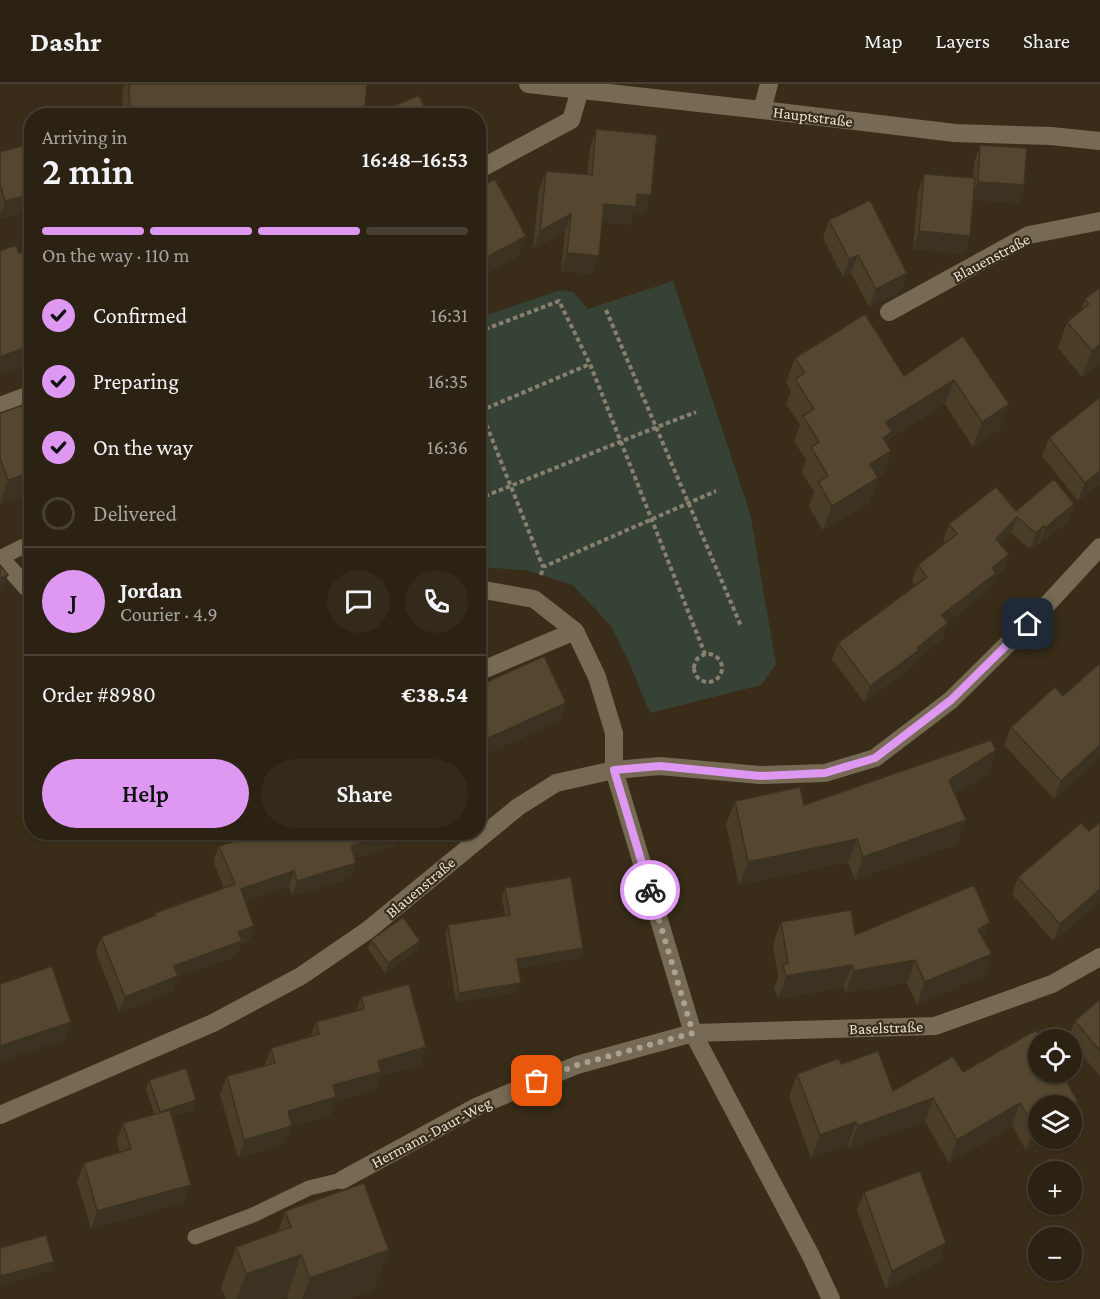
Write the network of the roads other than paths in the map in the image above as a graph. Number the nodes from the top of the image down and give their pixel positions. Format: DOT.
graph roads {
  1 [pos="528,84"];
  2 [pos="768,84"];
  3 [pos="580,90"];
  4 [pos="651,90"];
  5 [pos="762,110"];
  6 [pos="1100,141"];
  7 [pos="486,166"];
  8 [pos="1100,221"];
  9 [pos="889,312"];
  10 [pos="24,397"];
  11 [pos="0,406"];
  12 [pos="24,546"];
  13 [pos="1100,547"];
  14 [pos="0,558"];
  15 [pos="24,584"];
  16 [pos="486,590"];
  17 [pos="574,631"];
  18 [pos="486,669"];
  19 [pos="614,770"];
  20 [pos="486,833"];
  21 [pos="478,840"];
  22 [pos="1100,957"];
  23 [pos="693,1033"];
  24 [pos="0,1115"];
  25 [pos="342,1180"];
  26 [pos="195,1237"];
  27 [pos="831,1299"];
  1 -- 3 [label="street, Hauptstraße"];
  2 -- 5 [label="street"];
  3 -- 4 [label="street, Hauptstraße"];
  3 -- 7 [label="street"];
  4 -- 5 [label="street, Hauptstraße"];
  5 -- 6 [label="street, Hauptstraße"];
  8 -- 9 [label="street, Blauenstraße"];
  10 -- 11 [label="street"];
  12 -- 14 [label="lane"];
  13 -- 19 [label="street, Blauenstraße"];
  14 -- 15 [label="street"];
  16 -- 17 [label="street"];
  17 -- 18 [label="street"];
  17 -- 19 [label="street"];
  19 -- 20 [label="street, Blauenstraße"];
  19 -- 23 [label="street"];
  21 -- 24 [label="street, Blauenstraße"];
  22 -- 23 [label="street, Baselstraße"];
  23 -- 25 [label="street, Hermann-Daur-Weg"];
  23 -- 27 [label="street"];
  25 -- 26 [label="lane"];
}
